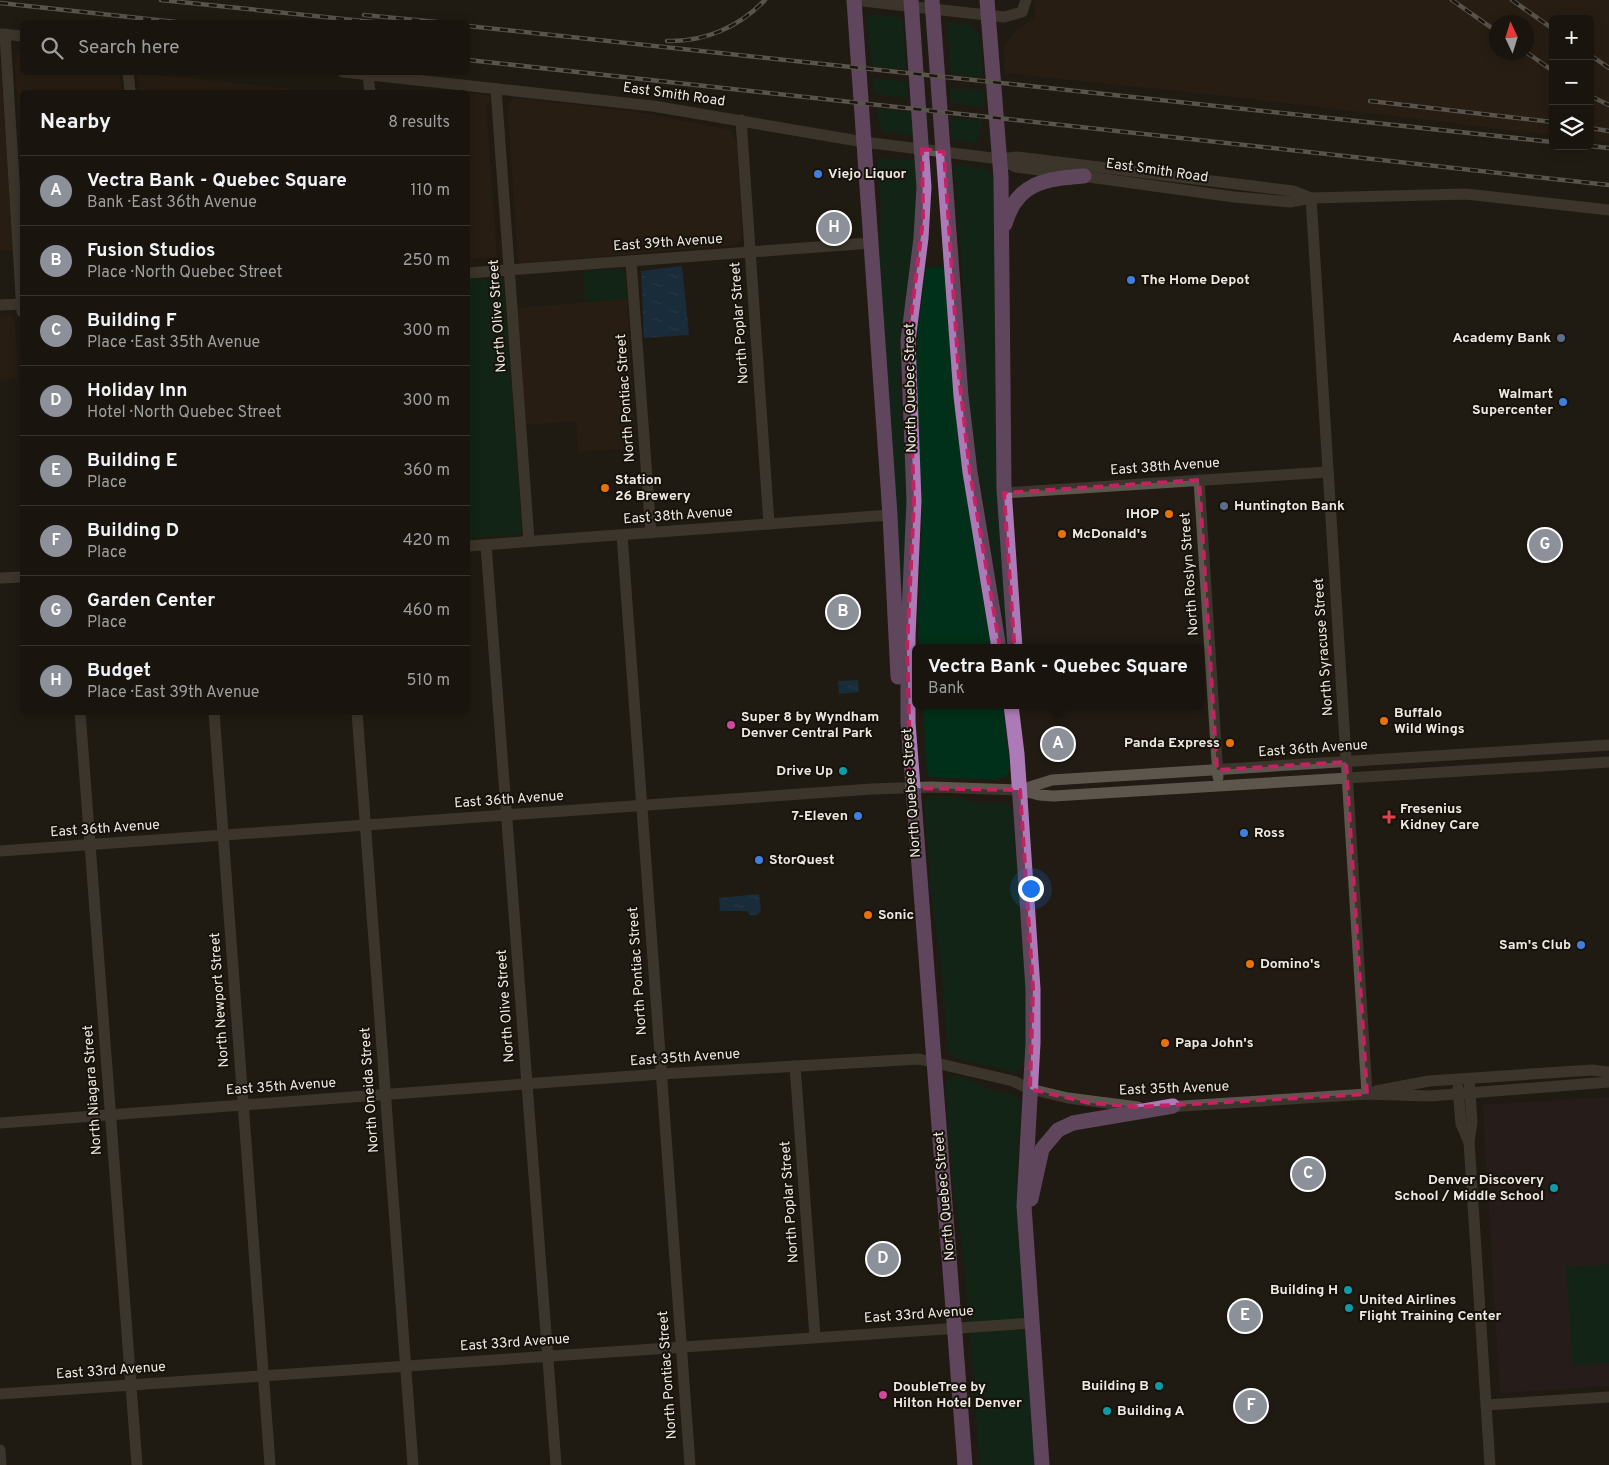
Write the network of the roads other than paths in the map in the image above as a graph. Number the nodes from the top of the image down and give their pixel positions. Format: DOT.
graph roads {
  1 [pos="854,0"];
  2 [pos="911,0"];
  3 [pos="932,0"];
  4 [pos="1026,1"];
  5 [pos="988,7"];
  6 [pos="3,34"];
  7 [pos="20,36"];
  8 [pos="128,75"];
  9 [pos="368,75"];
  10 [pos="496,89"];
  11 [pos="130,90"];
  12 [pos="370,90"];
  13 [pos="740,120"];
  14 [pos="864,142"];
  15 [pos="1000,159"];
  16 [pos="1084,176"];
  17 [pos="1311,198"];
  18 [pos="1609,210"];
  19 [pos="1002,235"];
  20 [pos="871,243"];
  21 [pos="750,252"];
  22 [pos="631,261"];
  23 [pos="510,270"];
  24 [pos="470,273"];
  25 [pos="20,276"];
  26 [pos="20,304"];
  27 [pos="0,305"];
  28 [pos="1328,472"];
  29 [pos="1199,480"];
  30 [pos="1004,492"];
  31 [pos="890,515"];
  32 [pos="769,524"];
  33 [pos="651,533"];
  34 [pos="622,535"];
  35 [pos="529,541"];
  36 [pos="486,544"];
  37 [pos="470,546"];
  38 [pos="20,577"];
  39 [pos="0,578"];
  40 [pos="998,644"];
  41 [pos="1014,644"];
  42 [pos="1011,709"];
  43 [pos="1016,709"];
  44 [pos="80,715"];
  45 [pos="214,715"];
  46 [pos="357,715"];
  47 [pos="908,722"];
  48 [pos="1609,745"];
  49 [pos="1017,754"];
  50 [pos="1346,762"];
  51 [pos="1609,762"];
  52 [pos="1217,770"];
  53 [pos="1347,778"];
  54 [pos="1218,786"];
  55 [pos="911,788"];
  56 [pos="1020,790"];
  57 [pos="641,806"];
  58 [pos="507,815"];
  59 [pos="365,825"];
  60 [pos="223,835"];
  61 [pos="90,845"];
  62 [pos="0,851"];
  63 [pos="934,1061"];
  64 [pos="795,1066"];
  65 [pos="1609,1072"];
  66 [pos="661,1074"];
  67 [pos="1463,1079"];
  68 [pos="1609,1082"];
  69 [pos="527,1084"];
  70 [pos="1030,1089"];
  71 [pos="385,1094"];
  72 [pos="1367,1094"];
  73 [pos="1464,1094"];
  74 [pos="243,1105"];
  75 [pos="1173,1106"];
  76 [pos="109,1115"];
  77 [pos="0,1123"];
  78 [pos="1025,1223"];
  79 [pos="1032,1323"];
  80 [pos="955,1327"];
  81 [pos="815,1336"];
  82 [pos="680,1346"];
  83 [pos="547,1356"];
  84 [pos="405,1365"];
  85 [pos="263,1375"];
  86 [pos="130,1384"];
  87 [pos="0,1394"];
  88 [pos="1609,1397"];
  89 [pos="1486,1405"];
  90 [pos="0,1450"];
  91 [pos="1,1465"];
  92 [pos="137,1465"];
  93 [pos="270,1465"];
  94 [pos="413,1465"];
  95 [pos="556,1465"];
  96 [pos="690,1465"];
  97 [pos="965,1465"];
  98 [pos="1042,1465"];
  99 [pos="1490,1465"];
  1 -- 5 [label="street"];
  1 -- 14 [label="main road"];
  2 -- 47 [label="main road, North Quebec Street"];
  3 -- 40 [label="main road"];
  4 -- 5 [label="street"];
  5 -- 15 [label="main road"];
  6 -- 7 [label="street"];
  6 -- 25 [label="street"];
  8 -- 11 [label="street"];
  9 -- 10 [label="street, East Smith Road"];
  9 -- 12 [label="street"];
  10 -- 13 [label="street, East Smith Road"];
  10 -- 23 [label="street, North Olive Street"];
  13 -- 14 [label="street, East Smith Road"];
  13 -- 21 [label="street, North Poplar Street"];
  14 -- 15 [label="street, East Smith Road"];
  14 -- 20 [label="main road"];
  15 -- 16 [label="street, East Smith Road"];
  15 -- 17 [label="street, East Smith Road"];
  15 -- 19 [label="main road"];
  16 -- 17 [label="street, East Smith Road"];
  16 -- 19 [label="main road"];
  17 -- 18 [label="street, East Smith Road"];
  17 -- 28 [label="street, North Syracuse Street"];
  19 -- 30 [label="main road"];
  20 -- 21 [label="street, East 39th Avenue"];
  20 -- 31 [label="main road"];
  21 -- 22 [label="street, East 39th Avenue"];
  21 -- 32 [label="street, North Poplar Street"];
  22 -- 23 [label="street, East 39th Avenue"];
  22 -- 33 [label="street, North Pontiac Street"];
  23 -- 24 [label="street, East 39th Avenue"];
  23 -- 35 [label="street, North Olive Street"];
  26 -- 27 [label="street"];
  28 -- 29 [label="street, East 38th Avenue"];
  28 -- 50 [label="street, North Syracuse Street"];
  29 -- 30 [label="street, East 38th Avenue"];
  29 -- 52 [label="street, North Roslyn Street"];
  30 -- 41 [label="main road"];
  31 -- 32 [label="street, East 38th Avenue"];
  31 -- 47 [label="main road"];
  32 -- 33 [label="street, East 38th Avenue"];
  33 -- 34 [label="street, East 38th Avenue"];
  34 -- 35 [label="street, East 38th Avenue"];
  34 -- 57 [label="street, North Pontiac Street"];
  35 -- 36 [label="street, East 38th Avenue"];
  36 -- 37 [label="street, East 38th Avenue"];
  36 -- 58 [label="street, North Olive Street"];
  38 -- 39 [label="street"];
  42 -- 49 [label="main road"];
  43 -- 49 [label="main road"];
  44 -- 61 [label="street, North Niagara Street"];
  45 -- 60 [label="street, North Newport Street"];
  46 -- 59 [label="street, North Oneida Street"];
  47 -- 55 [label="main road, North Quebec Street"];
  48 -- 50 [label="street, East 36th Avenue"];
  49 -- 56 [label="main road"];
  50 -- 52 [label="street, East 36th Avenue"];
  50 -- 53 [label="street, North Syracuse Street"];
  51 -- 53 [label="street, East 36th Avenue"];
  52 -- 54 [label="street, North Roslyn Street"];
  52 -- 56 [label="street, East 36th Avenue"];
  53 -- 54 [label="street, East 36th Avenue"];
  53 -- 72 [label="street, North Syracuse Street"];
  54 -- 56 [label="street, East 36th Avenue"];
  55 -- 56 [label="street, East 36th Avenue"];
  55 -- 57 [label="street, East 36th Avenue"];
  55 -- 63 [label="main road, North Quebec Street"];
  56 -- 70 [label="main road"];
  57 -- 58 [label="street, East 36th Avenue"];
  57 -- 66 [label="street, North Pontiac Street"];
  58 -- 59 [label="street, East 36th Avenue"];
  58 -- 69 [label="street, North Olive Street"];
  59 -- 60 [label="street, East 36th Avenue"];
  59 -- 71 [label="street, North Oneida Street"];
  60 -- 61 [label="street, East 36th Avenue"];
  60 -- 74 [label="street, North Newport Street"];
  61 -- 62 [label="street, East 36th Avenue"];
  61 -- 76 [label="street, North Niagara Street"];
  63 -- 64 [label="street, East 35th Avenue"];
  63 -- 70 [label="street, East 35th Avenue"];
  63 -- 80 [label="main road, North Quebec Street"];
  64 -- 66 [label="street, East 35th Avenue"];
  64 -- 81 [label="street, North Poplar Street"];
  65 -- 67 [label="street, East 35th Avenue"];
  66 -- 69 [label="street, East 35th Avenue"];
  66 -- 82 [label="street, North Pontiac Street"];
  67 -- 72 [label="street, East 35th Avenue"];
  67 -- 73 [label="street"];
  68 -- 73 [label="street, East 35th Avenue"];
  69 -- 71 [label="street, East 35th Avenue"];
  69 -- 83 [label="street, North Olive Street"];
  70 -- 75 [label="street, East 35th Avenue"];
  70 -- 78 [label="main road"];
  71 -- 74 [label="street, East 35th Avenue"];
  71 -- 84 [label="street, North Oneida Street"];
  72 -- 73 [label="street, East 35th Avenue"];
  72 -- 75 [label="street, East 35th Avenue"];
  73 -- 89 [label="street"];
  74 -- 76 [label="street, East 35th Avenue"];
  74 -- 85 [label="street, North Newport Street"];
  75 -- 78 [label="main road"];
  76 -- 77 [label="street, East 35th Avenue"];
  76 -- 86 [label="street, North Niagara Street"];
  78 -- 79 [label="main road"];
  79 -- 80 [label="street, East 33rd Avenue"];
  79 -- 98 [label="main road"];
  80 -- 81 [label="street, East 33rd Avenue"];
  80 -- 97 [label="main road, North Quebec Street"];
  81 -- 82 [label="street, East 33rd Avenue"];
  82 -- 83 [label="street, East 33rd Avenue"];
  82 -- 96 [label="street, North Pontiac Street"];
  83 -- 84 [label="street, East 33rd Avenue"];
  83 -- 95 [label="street, North Olive Street"];
  84 -- 85 [label="street, East 33rd Avenue"];
  84 -- 94 [label="street, North Oneida Street"];
  85 -- 86 [label="street, East 33rd Avenue"];
  85 -- 93 [label="street, North Newport Street"];
  86 -- 87 [label="street, East 33rd Avenue"];
  86 -- 92 [label="street, North Niagara Street"];
  88 -- 89 [label="street"];
  89 -- 99 [label="street"];
  90 -- 91 [label="street"];
}
